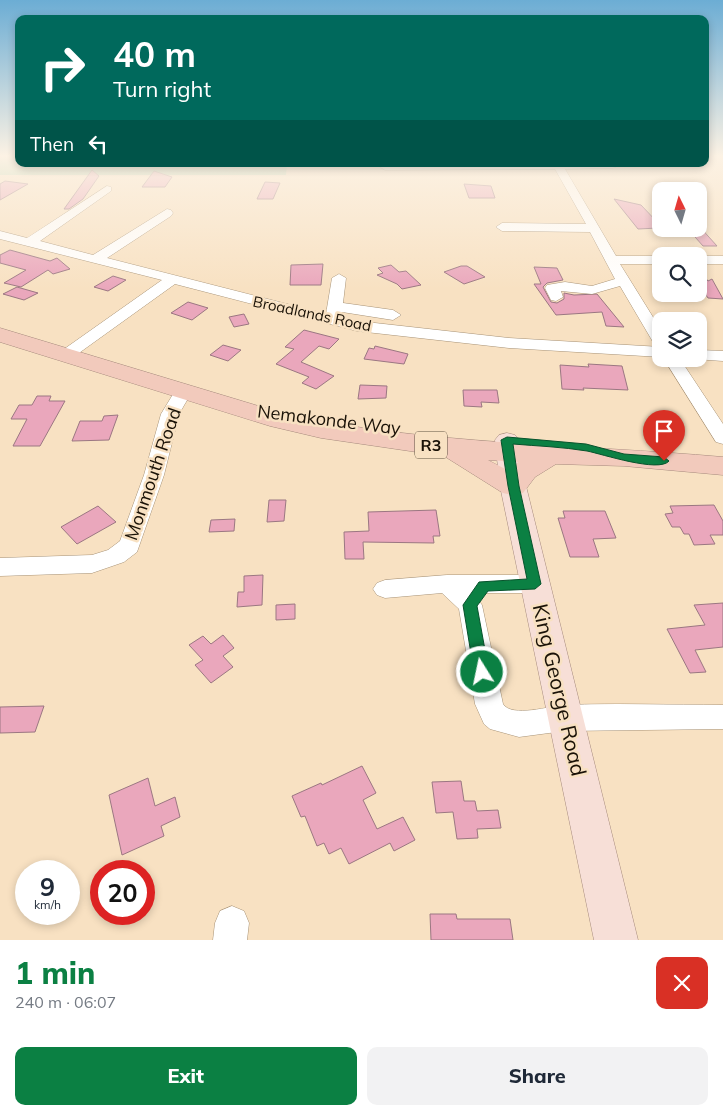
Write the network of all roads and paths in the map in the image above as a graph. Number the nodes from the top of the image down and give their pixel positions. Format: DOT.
graph roads {
  1 [pos="90,201"];
  2 [pos="578,201"];
  3 [pos="167,214"];
  4 [pos="502,227"];
  5 [pos="593,228"];
  6 [pos="0,235"];
  7 [pos="30,242"];
  8 [pos="96,259"];
  9 [pos="610,260"];
  10 [pos="652,260"];
  11 [pos="707,260"];
  12 [pos="723,260"];
  13 [pos="339,278"];
  14 [pos="173,279"];
  15 [pos="623,281"];
  16 [pos="556,297"];
  17 [pos="333,313"];
  18 [pos="392,315"];
  19 [pos="652,328"];
  20 [pos="0,335"];
  21 [pos="652,351"];
  22 [pos="66,355"];
  23 [pos="707,355"];
  24 [pos="723,356"];
  25 [pos="677,367"];
  26 [pos="184,390"];
  27 [pos="242,409"];
  28 [pos="723,438"];
  29 [pos="441,446"];
  30 [pos="508,446"];
  31 [pos="551,456"];
  32 [pos="624,457"];
  33 [pos="723,466"];
  34 [pos="513,486"];
  35 [pos="0,567"];
  36 [pos="535,584"];
  37 [pos="385,589"];
  38 [pos="477,595"];
  39 [pos="723,716"];
  40 [pos="564,718"];
  41 [pos="616,940"];
  1 -- 7 [label="street"];
  2 -- 5 [label="street"];
  3 -- 8 [label="street"];
  4 -- 5 [label="street"];
  5 -- 9 [label="street"];
  6 -- 7 [label="street, Broadlands Road"];
  7 -- 8 [label="street, Broadlands Road"];
  8 -- 14 [label="street, Broadlands Road"];
  9 -- 10 [label="street"];
  9 -- 15 [label="street"];
  11 -- 12 [label="street"];
  13 -- 17 [label="street"];
  14 -- 17 [label="street, Broadlands Road"];
  14 -- 22 [label="street"];
  15 -- 16 [label="street"];
  15 -- 19 [label="street"];
  17 -- 18 [label="street"];
  17 -- 21 [label="street, Broadlands Road"];
  20 -- 22 [label="highway, Nemakonde Way / R3"];
  22 -- 26 [label="highway, Nemakonde Way / R3"];
  23 -- 24 [label="street"];
  25 -- 28 [label="street"];
  26 -- 27 [label="highway, Nemakonde Way / R3"];
  26 -- 35 [label="street, Monmouth Road"];
  27 -- 29 [label="highway, Nemakonde Way / R3"];
  27 -- 30 [label="highway, Nemakonde Way / R3"];
  29 -- 30 [label="highway, Nemakonde Way / R3"];
  29 -- 34 [label="highway"];
  30 -- 31 [label="highway, Nemakonde Way / R3"];
  30 -- 32 [label="highway, Nemakonde Way / R3"];
  30 -- 34 [label="main road, King George Road"];
  31 -- 32 [label="highway, Nemakonde Way / R3"];
  31 -- 34 [label="highway"];
  32 -- 33 [label="highway, Nemakonde Way / R3"];
  34 -- 36 [label="main road, King George Road"];
  36 -- 38 [label="street"];
  36 -- 40 [label="main road, King George Road"];
  37 -- 38 [label="street"];
  38 -- 40 [label="street"];
  39 -- 40 [label="street"];
  40 -- 41 [label="main road, King George Road"];
}
